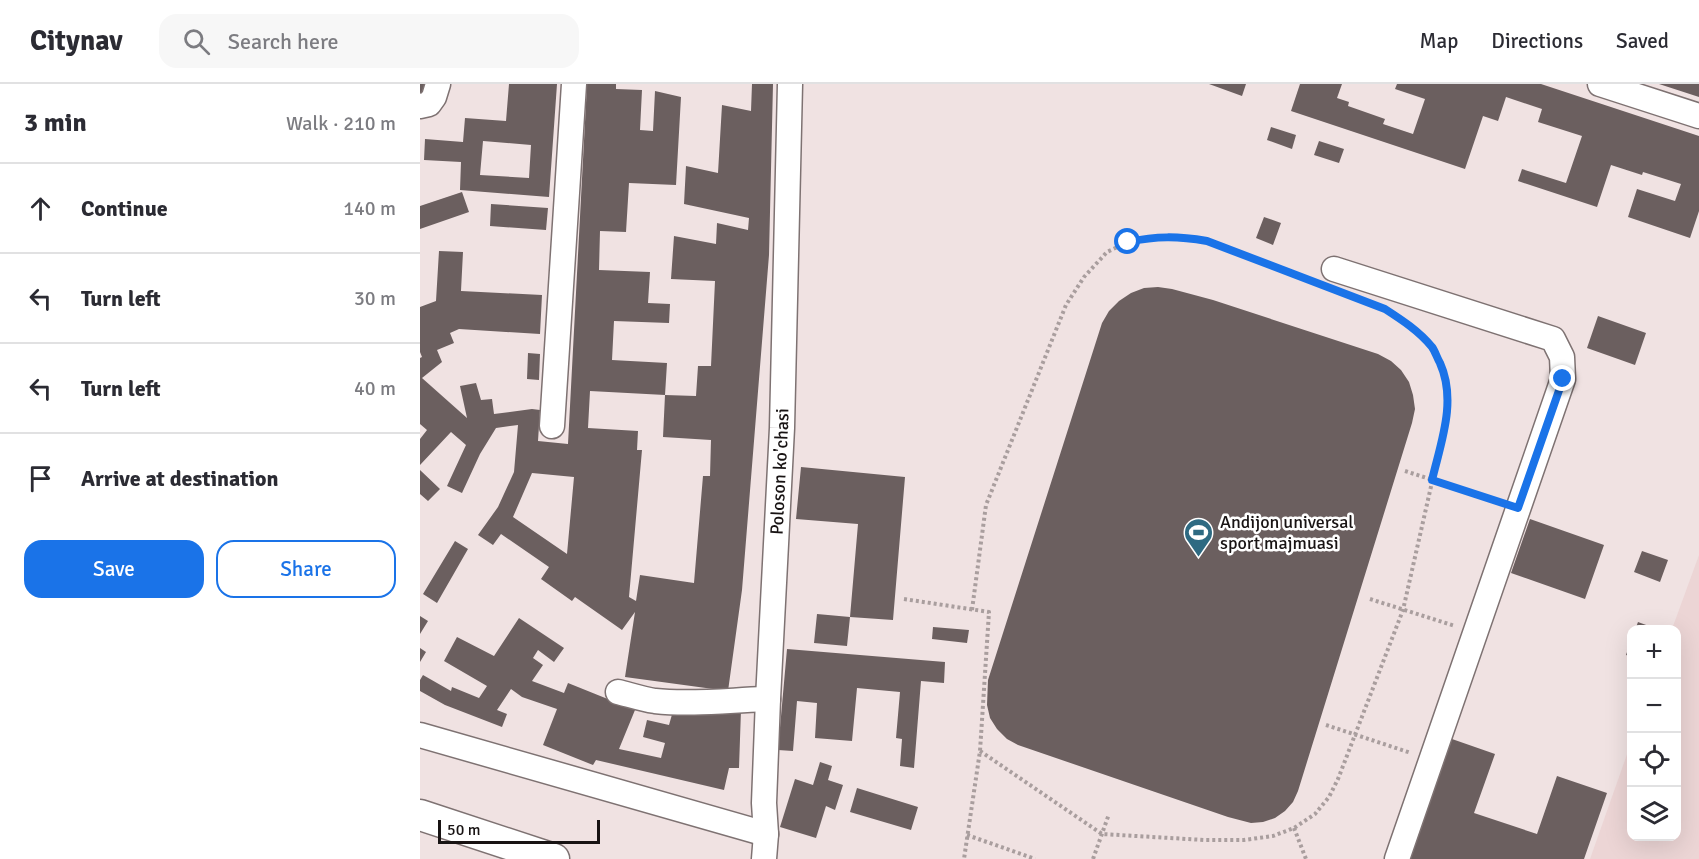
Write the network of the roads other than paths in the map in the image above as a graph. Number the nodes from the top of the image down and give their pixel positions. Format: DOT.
graph roads {
  1 [pos="438,84"];
  2 [pos="574,84"];
  3 [pos="790,84"];
  4 [pos="1600,84"];
  5 [pos="420,106"];
  6 [pos="1699,116"];
  7 [pos="1326,276"];
  8 [pos="552,426"];
  9 [pos="618,692"];
  10 [pos="768,699"];
  11 [pos="420,735"];
  12 [pos="420,815"];
  13 [pos="766,834"];
  14 [pos="554,859"];
  15 [pos="764,859"];
  16 [pos="1397,859"];
  1 -- 5 [label="street"];
  2 -- 8 [label="street"];
  3 -- 10 [label="street, Poloson ko'chasi"];
  4 -- 6 [label="street"];
  7 -- 16 [label="street"];
  9 -- 10 [label="street"];
  10 -- 13 [label="street, Poloson ko'chasi"];
  11 -- 13 [label="street"];
  12 -- 14 [label="main road"];
  13 -- 15 [label="street, Poloson ko'chasi"];
}
